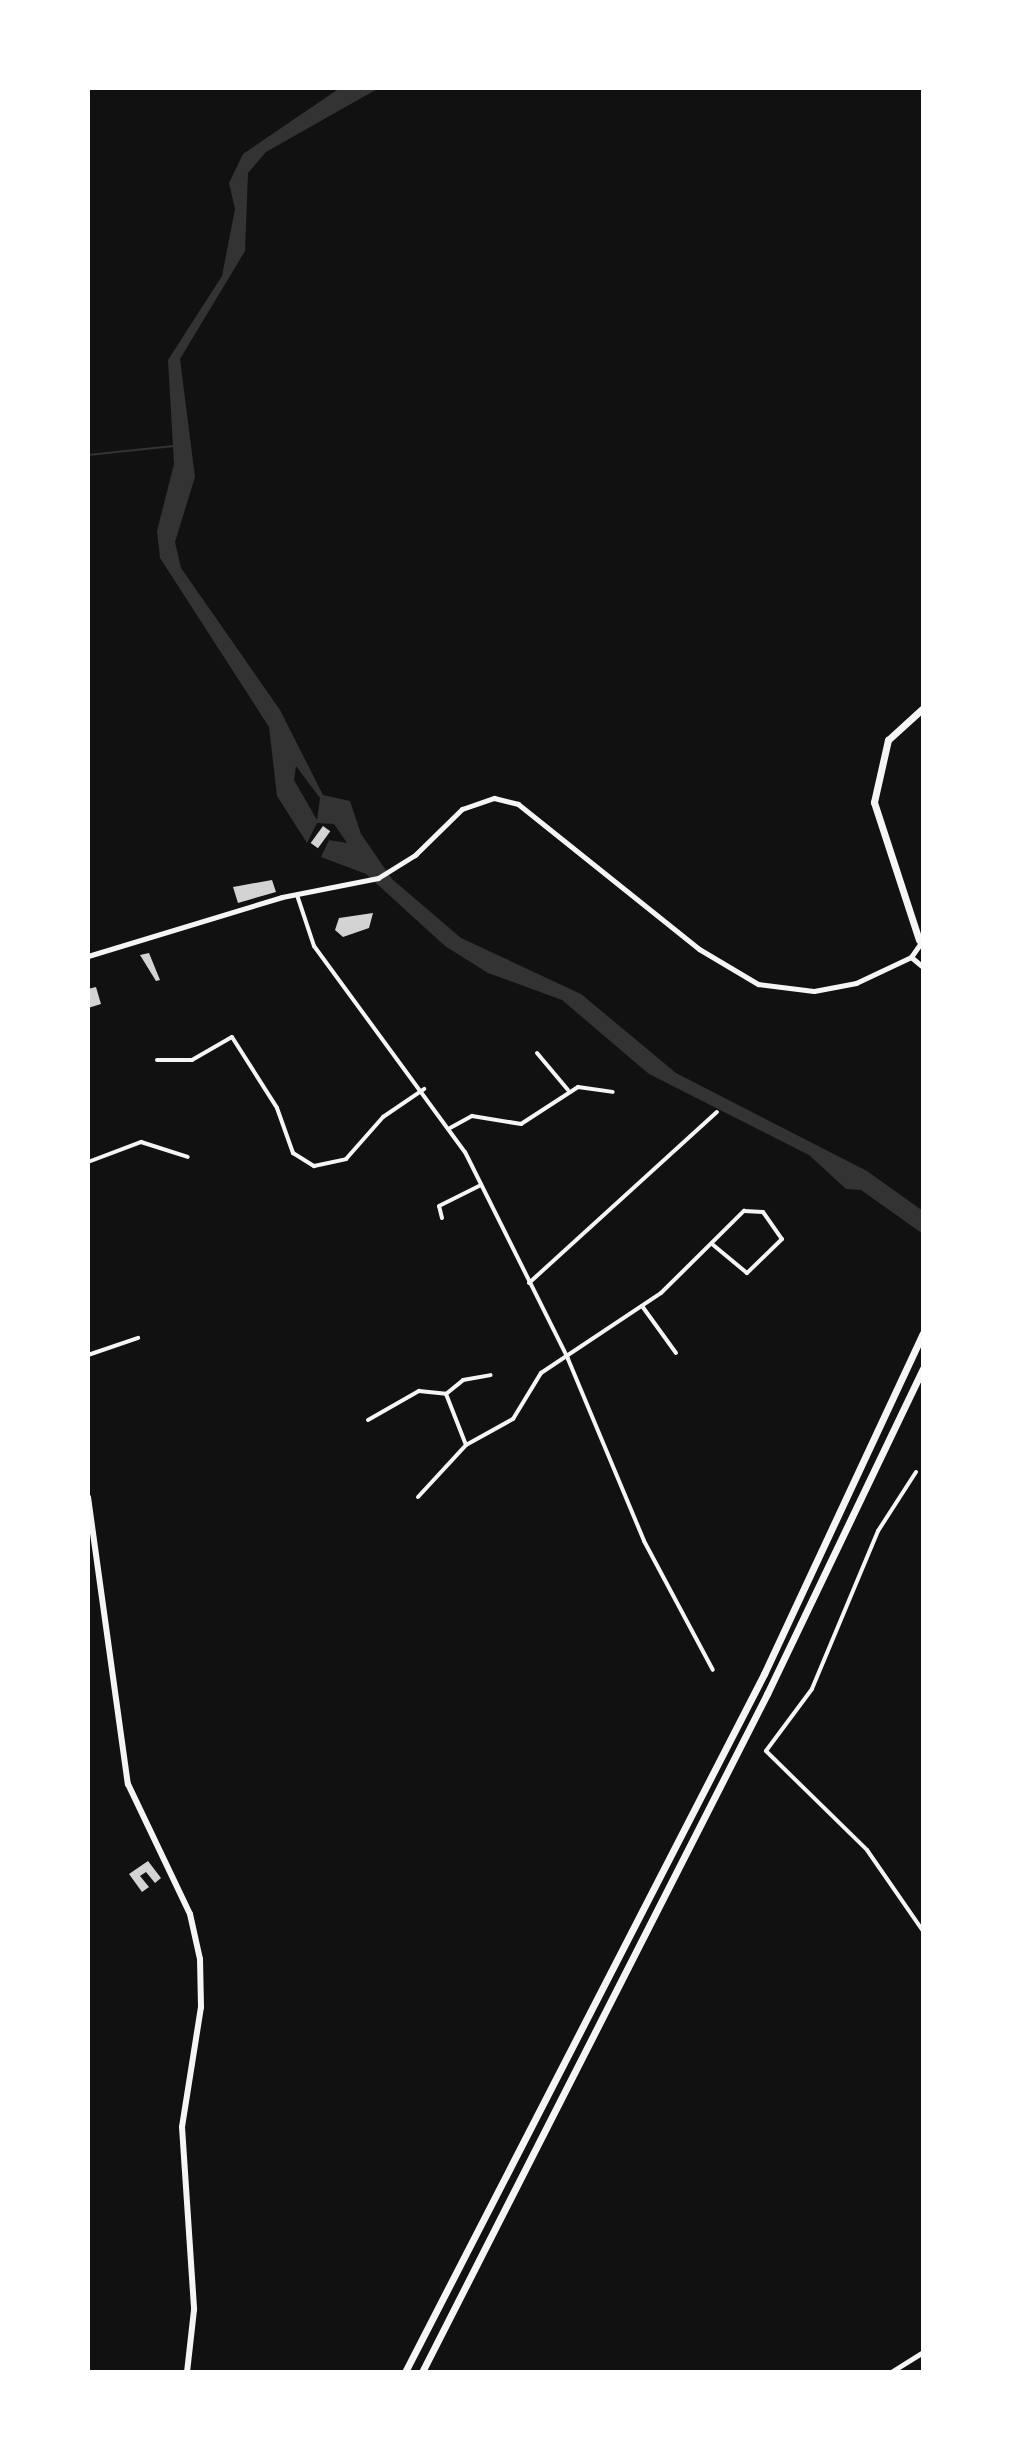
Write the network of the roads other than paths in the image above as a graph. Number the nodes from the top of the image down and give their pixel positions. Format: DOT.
graph roads {
  1 [pos="923,708"];
  2 [pos="297,895"];
  3 [pos="921,940"];
  4 [pos="88,956"];
  5 [pos="911,957"];
  6 [pos="923,967"];
  7 [pos="537,1053"];
  8 [pos="157,1060"];
  9 [pos="424,1089"];
  10 [pos="568,1090"];
  11 [pos="613,1092"];
  12 [pos="717,1112"];
  13 [pos="450,1128"];
  14 [pos="188,1157"];
  15 [pos="88,1162"];
  16 [pos="481,1185"];
  17 [pos="442,1218"];
  18 [pos="712,1244"];
  19 [pos="529,1283"];
  20 [pos="642,1306"];
  21 [pos="923,1333"];
  22 [pos="138,1338"];
  23 [pos="676,1353"];
  24 [pos="88,1355"];
  25 [pos="568,1359"];
  26 [pos="923,1369"];
  27 [pos="491,1375"];
  28 [pos="446,1394"];
  29 [pos="368,1420"];
  30 [pos="466,1445"];
  31 [pos="916,1472"];
  32 [pos="88,1497"];
  33 [pos="418,1497"];
  34 [pos="713,1670"];
  35 [pos="923,1931"];
  36 [pos="923,2352"];
  37 [pos="187,2372"];
  38 [pos="405,2372"];
  39 [pos="422,2372"];
  40 [pos="891,2372"];
  1 -- 3 [label="highway"];
  2 -- 4 [label="street"];
  2 -- 5 [label="street"];
  2 -- 9 [label="street"];
  3 -- 5 [label="street"];
  5 -- 6 [label="street"];
  7 -- 10 [label="street"];
  8 -- 9 [label="street"];
  9 -- 13 [label="street"];
  10 -- 11 [label="street"];
  10 -- 13 [label="street"];
  12 -- 19 [label="street"];
  13 -- 16 [label="street"];
  14 -- 15 [label="street"];
  16 -- 17 [label="street"];
  16 -- 19 [label="street"];
  18 -- 18 [label="street"];
  18 -- 20 [label="street"];
  19 -- 25 [label="street"];
  20 -- 23 [label="street"];
  20 -- 25 [label="street"];
  21 -- 38 [label="highway"];
  22 -- 24 [label="street"];
  25 -- 30 [label="street"];
  25 -- 34 [label="street"];
  26 -- 39 [label="highway"];
  27 -- 28 [label="street"];
  28 -- 29 [label="street"];
  28 -- 30 [label="street"];
  30 -- 33 [label="street"];
  31 -- 35 [label="street"];
  32 -- 37 [label="main road"];
  36 -- 40 [label="street"];
}
